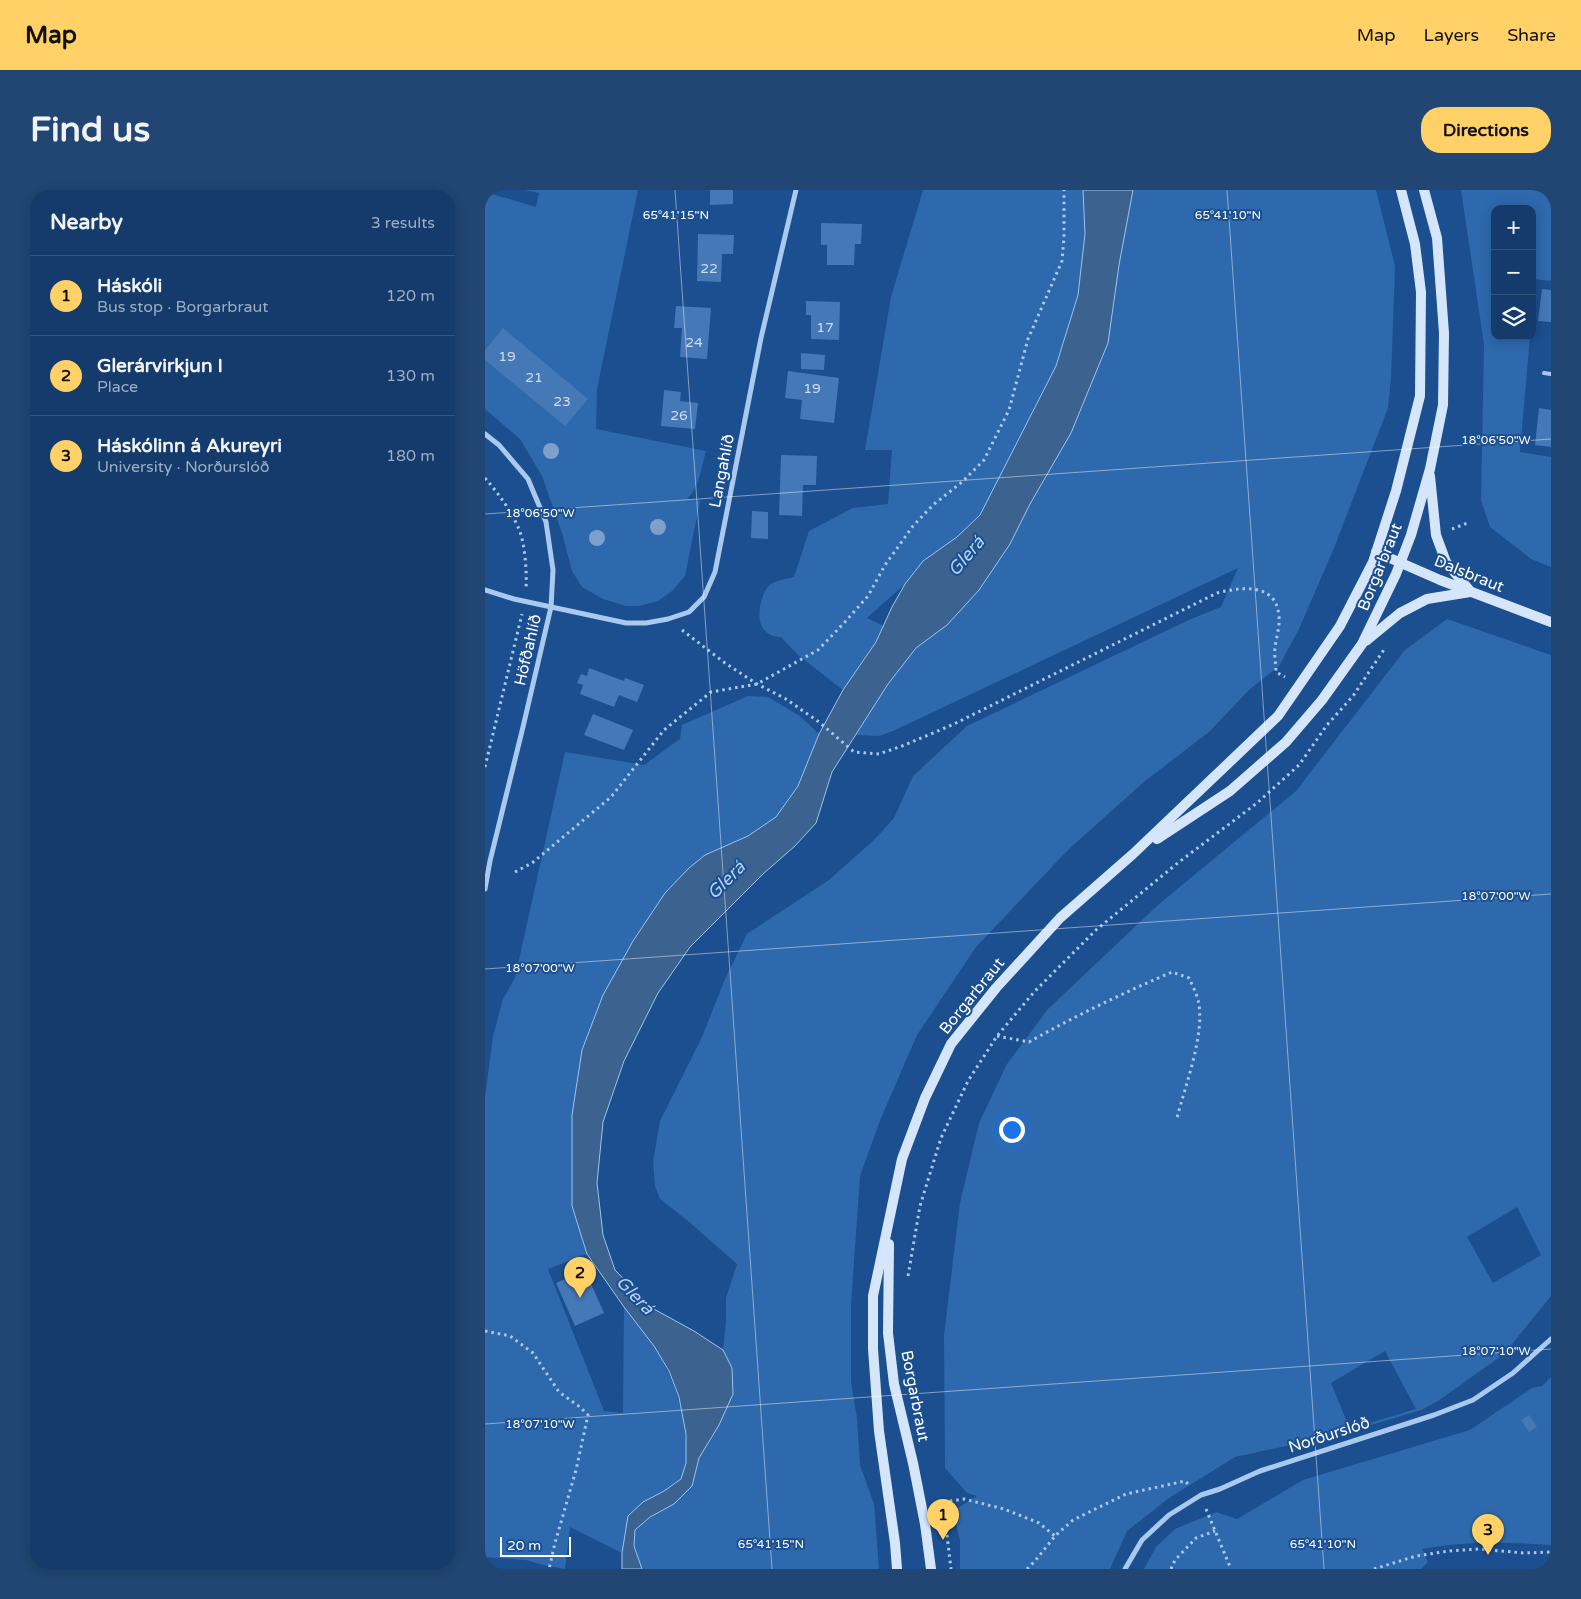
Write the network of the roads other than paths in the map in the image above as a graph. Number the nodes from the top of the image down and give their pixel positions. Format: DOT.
graph roads {
  1 [pos="796,190"];
  2 [pos="1401,190"];
  3 [pos="1424,190"];
  4 [pos="1544,374"];
  5 [pos="1551,374"];
  6 [pos="485,434"];
  7 [pos="1430,469"];
  8 [pos="1376,552"];
  9 [pos="1401,562"];
  10 [pos="485,590"];
  11 [pos="1471,592"];
  12 [pos="551,607"];
  13 [pos="1551,622"];
  14 [pos="1362,644"];
  15 [pos="1133,854"];
  16 [pos="485,889"];
  17 [pos="889,1226"];
  18 [pos="1551,1339"];
  19 [pos="897,1569"];
  20 [pos="931,1569"];
  21 [pos="1125,1569"];
  1 -- 12 [label="street, Langahlíð"];
  2 -- 8 [label="street, Borgarbraut"];
  3 -- 7 [label="street, Borgarbraut"];
  4 -- 5 [label="lane"];
  6 -- 12 [label="street, Höfðahlíð"];
  7 -- 9 [label="street, Borgarbraut"];
  7 -- 11 [label="street"];
  8 -- 9 [label="street, Dalsbraut"];
  8 -- 15 [label="street, Borgarbraut"];
  9 -- 11 [label="street, Dalsbraut"];
  9 -- 14 [label="street, Borgarbraut"];
  10 -- 12 [label="street, Langahlíð"];
  11 -- 13 [label="street, Dalsbraut"];
  11 -- 14 [label="street"];
  12 -- 16 [label="street, Höfðahlíð"];
  14 -- 15 [label="street, Borgarbraut"];
  15 -- 17 [label="street, Borgarbraut"];
  17 -- 19 [label="street, Borgarbraut"];
  17 -- 20 [label="street, Borgarbraut"];
  18 -- 21 [label="street, Norðurslóð"];
}
